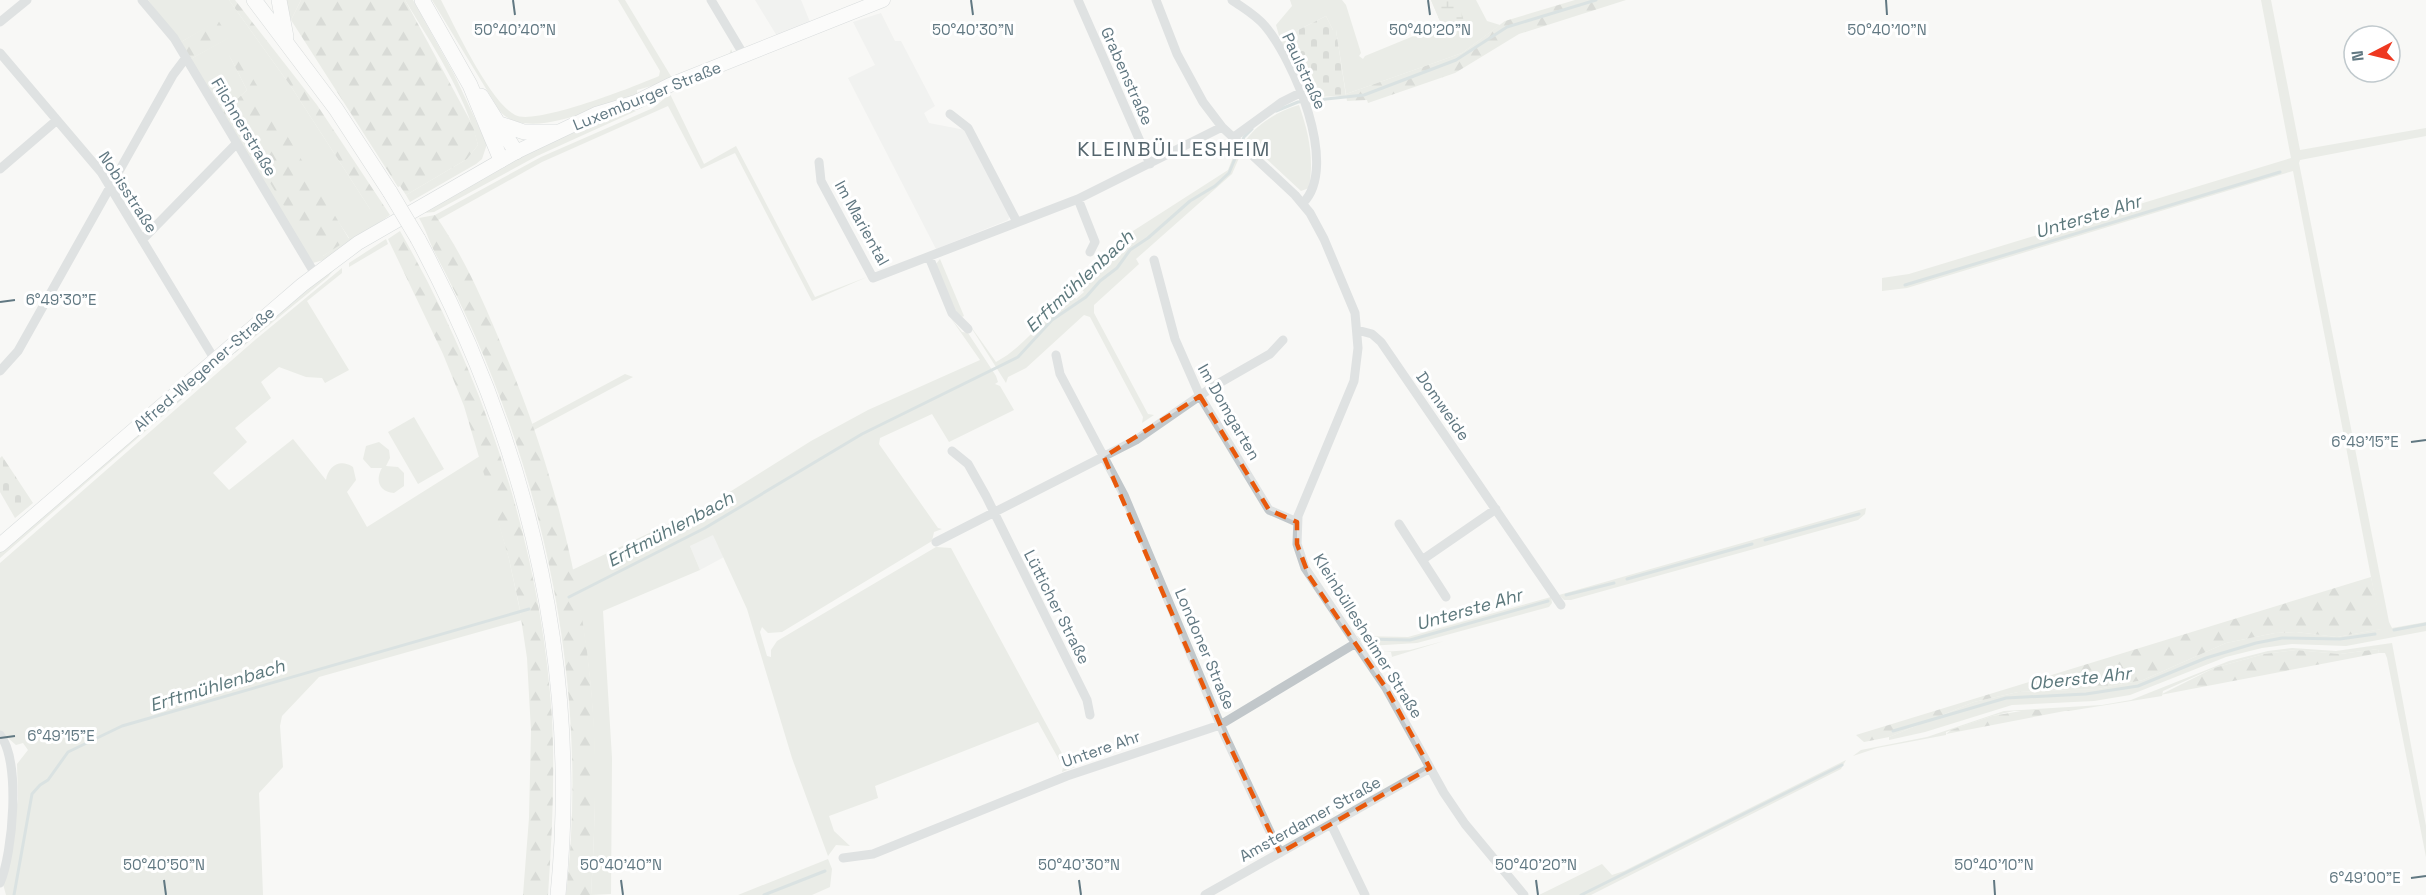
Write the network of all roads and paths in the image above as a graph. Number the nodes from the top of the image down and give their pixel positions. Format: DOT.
graph roads {
  1 [pos="27,0"];
  2 [pos="142,0"];
  3 [pos="255,0"];
  4 [pos="279,0"];
  5 [pos="422,0"];
  6 [pos="711,0"];
  7 [pos="884,0"];
  8 [pos="1078,0"];
  9 [pos="1156,0"];
  10 [pos="1232,0"];
  11 [pos="0,22"];
  12 [pos="288,43"];
  13 [pos="0,53"];
  14 [pos="745,57"];
  15 [pos="185,59"];
  16 [pos="470,86"];
  17 [pos="1303,98"];
  18 [pos="950,114"];
  19 [pos="57,120"];
  20 [pos="500,124"];
  21 [pos="1222,127"];
  22 [pos="556,132"];
  23 [pos="1239,141"];
  24 [pos="236,144"];
  25 [pos="516,152"];
  26 [pos="501,160"];
  27 [pos="819,162"];
  28 [pos="1149,164"];
  29 [pos="0,169"];
  30 [pos="110,188"];
  31 [pos="1078,199"];
  32 [pos="1303,202"];
  33 [pos="417,206"];
  34 [pos="1017,222"];
  35 [pos="142,240"];
  36 [pos="1090,252"];
  37 [pos="929,257"];
  38 [pos="1154,260"];
  39 [pos="315,274"];
  40 [pos="968,329"];
  41 [pos="1358,330"];
  42 [pos="1283,340"];
  43 [pos="1056,355"];
  44 [pos="214,360"];
  45 [pos="0,371"];
  46 [pos="1200,396"];
  47 [pos="952,451"];
  48 [pos="1104,457"];
  49 [pos="1496,509"];
  50 [pos="993,513"];
  51 [pos="1297,522"];
  52 [pos="1399,524"];
  53 [pos="936,542"];
  54 [pos="0,545"];
  55 [pos="1422,560"];
  56 [pos="1446,597"];
  57 [pos="1561,605"];
  58 [pos="1356,643"];
  59 [pos="1090,715"];
  60 [pos="1220,725"];
  61 [pos="0,735"];
  62 [pos="1430,768"];
  63 [pos="1331,824"];
  64 [pos="1280,853"];
  65 [pos="843,858"];
  66 [pos="0,883"];
  67 [pos="558,895"];
  68 [pos="1205,895"];
  69 [pos="1365,895"];
  70 [pos="1524,895"];
  1 -- 11 [label="street"];
  2 -- 15 [label="street, Filchnerstraße"];
  3 -- 12 [label="main road"];
  4 -- 12 [label="main road"];
  5 -- 16 [label="main road"];
  6 -- 14 [label="street"];
  7 -- 14 [label="street, Luxemburger Straße"];
  8 -- 28 [label="street, Grabenstraße"];
  9 -- 21 [label="street, Kleinbüllesheimer Straße"];
  10 -- 17 [label="street, Paulstraße"];
  12 -- 67 [label="main road, bridge"];
  13 -- 19 [label="street, Nobisstraße"];
  14 -- 22 [label="street, Luxemburger Straße"];
  15 -- 24 [label="street, Filchnerstraße"];
  15 -- 30 [label="street"];
  16 -- 20 [label="main road"];
  16 -- 26 [label="main road"];
  17 -- 23 [label="street"];
  17 -- 32 [label="street, Paulstraße"];
  18 -- 34 [label="street"];
  19 -- 29 [label="street"];
  19 -- 30 [label="street, Nobisstraße"];
  20 -- 22 [label="main road"];
  20 -- 25 [label="main road"];
  21 -- 23 [label="street, Kleinbüllesheimer Straße"];
  21 -- 28 [label="street, Im Mariental"];
  22 -- 25 [label="street, Luxemburger Straße"];
  23 -- 32 [label="street, Kleinbüllesheimer Straße"];
  24 -- 35 [label="street"];
  24 -- 39 [label="street, Filchnerstraße"];
  25 -- 26 [label="street, Luxemburger Straße"];
  26 -- 33 [label="street, Luxemburger Straße"];
  27 -- 37 [label="street, Im Mariental"];
  28 -- 31 [label="street, Im Mariental"];
  30 -- 35 [label="street, Nobisstraße"];
  30 -- 45 [label="street"];
  31 -- 34 [label="street, Im Mariental"];
  31 -- 36 [label="street"];
  32 -- 41 [label="street, Kleinbüllesheimer Straße"];
  33 -- 39 [label="street, Alfred-Wegener-Straße"];
  34 -- 37 [label="street, Im Mariental"];
  35 -- 44 [label="street, Nobisstraße"];
  37 -- 40 [label="street"];
  38 -- 46 [label="street, Im Domgarten"];
  39 -- 44 [label="street, Alfred-Wegener-Straße"];
  41 -- 49 [label="street, Domweide"];
  41 -- 51 [label="street, Kleinbüllesheimer Straße"];
  42 -- 46 [label="street"];
  43 -- 48 [label="street, Londoner Straße"];
  44 -- 54 [label="street, Alfred-Wegener-Straße"];
  46 -- 48 [label="street"];
  46 -- 51 [label="street, Im Domgarten"];
  47 -- 50 [label="street, Lütticher Straße"];
  48 -- 50 [label="street"];
  48 -- 60 [label="street, Londoner Straße"];
  49 -- 55 [label="street"];
  49 -- 57 [label="street, Domweide"];
  50 -- 53 [label="street"];
  50 -- 59 [label="street, Lütticher Straße"];
  51 -- 58 [label="street, Kleinbüllesheimer Straße"];
  52 -- 55 [label="street"];
  55 -- 56 [label="street"];
  58 -- 60 [label="street, Untere Ahr"];
  58 -- 62 [label="street, Kleinbüllesheimer Straße"];
  60 -- 64 [label="street, Londoner Straße"];
  60 -- 65 [label="street, Untere Ahr"];
  61 -- 66 [label="street"];
  62 -- 63 [label="street, Amsterdamer Straße"];
  62 -- 70 [label="street, Kleinbüllesheimer Straße"];
  63 -- 64 [label="street, Amsterdamer Straße"];
  63 -- 69 [label="street"];
  64 -- 68 [label="street, Amsterdamer Straße"];
}
